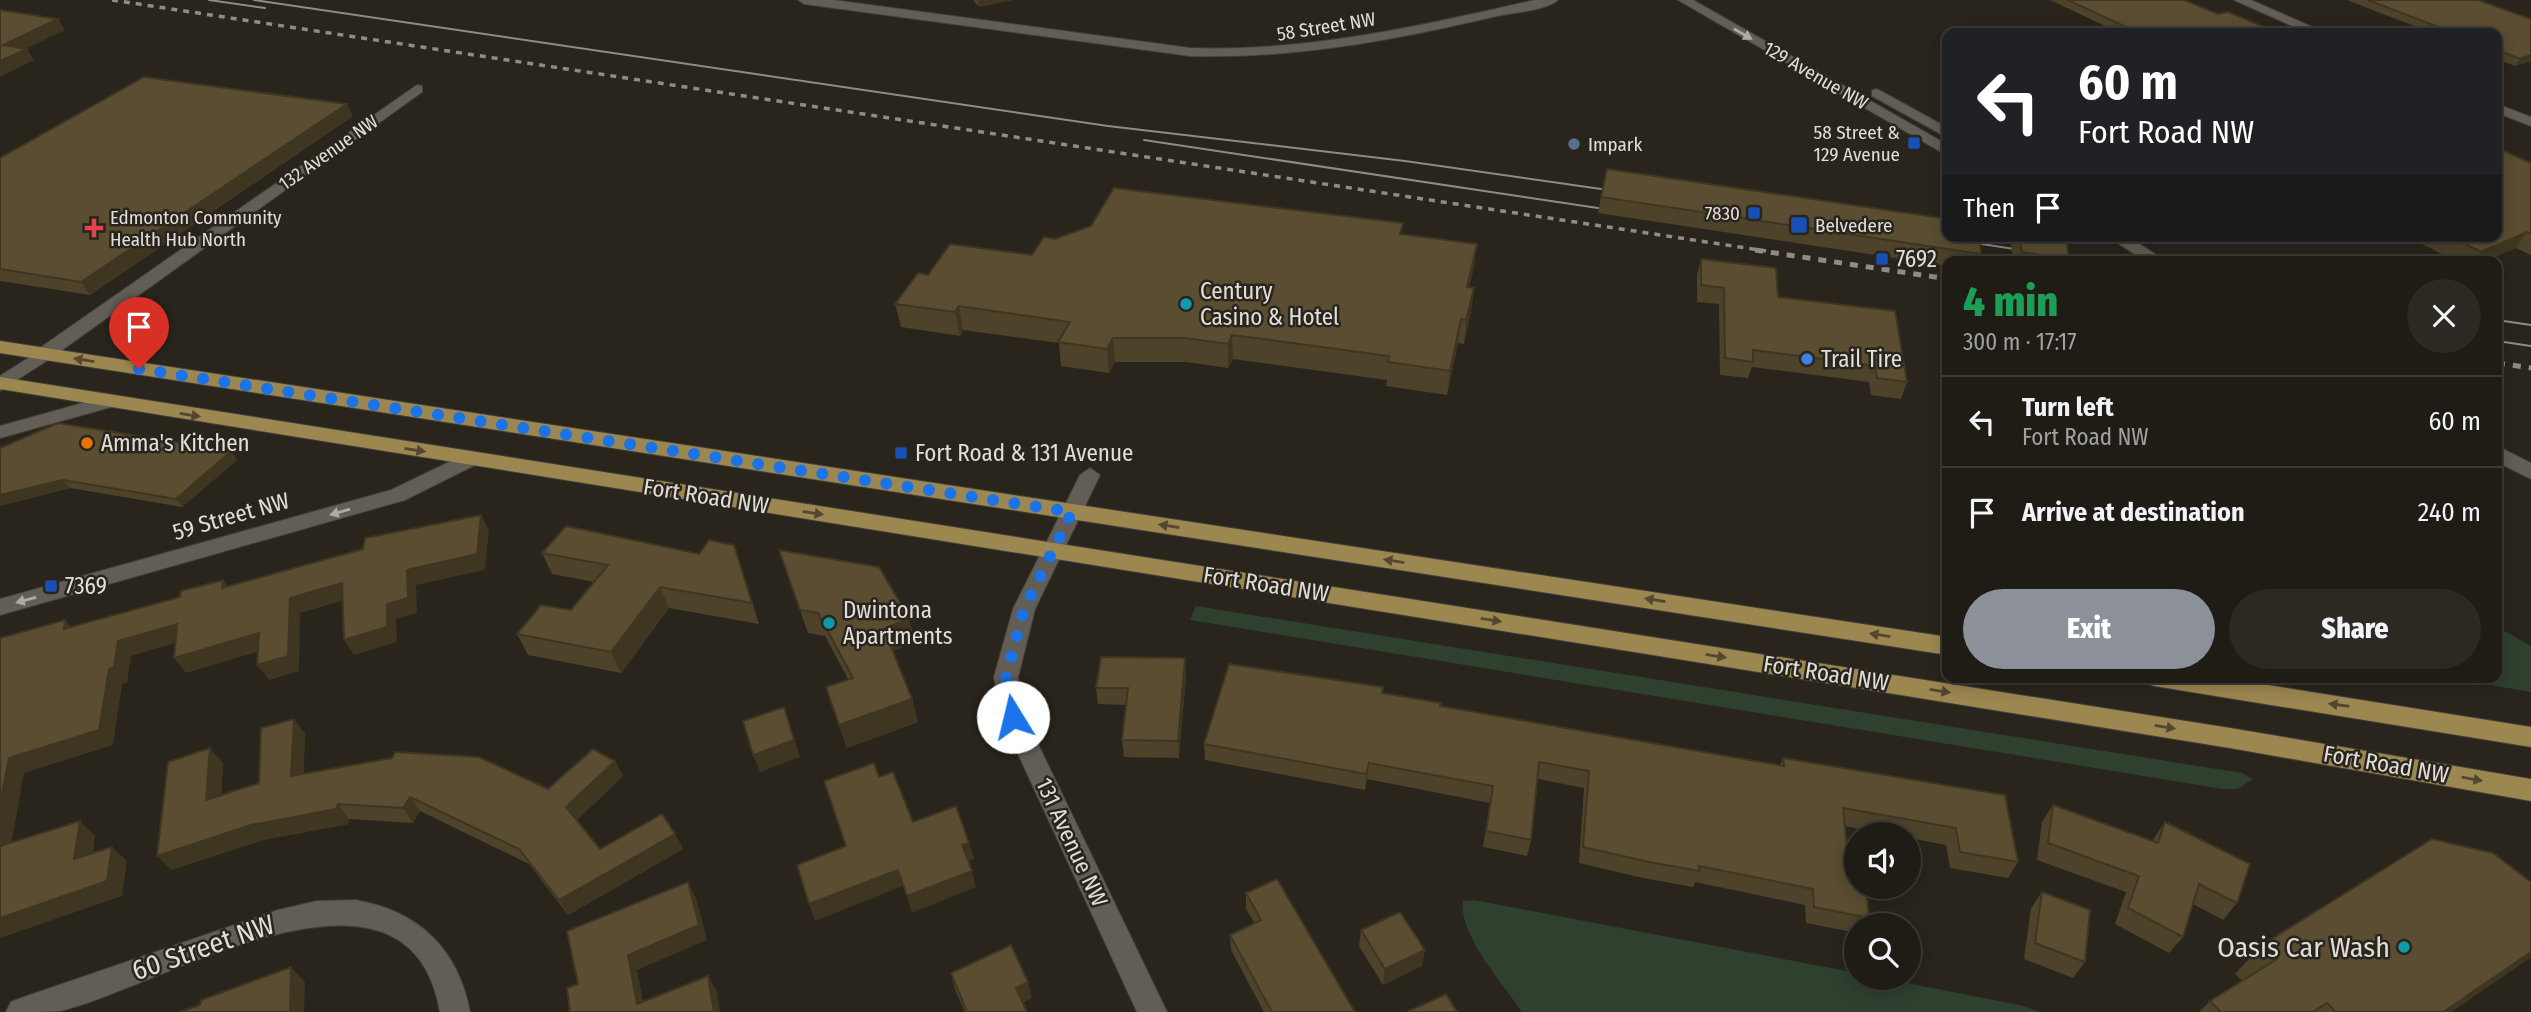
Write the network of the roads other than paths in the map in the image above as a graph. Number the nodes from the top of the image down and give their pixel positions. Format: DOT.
graph roads {
  1 [pos="804,0"];
  2 [pos="1552,0"];
  3 [pos="1684,0"];
  4 [pos="1712,0"];
  5 [pos="2240,0"];
  6 [pos="2307,28"];
  7 [pos="416,89"];
  8 [pos="2502,110"];
  9 [pos="2531,122"];
  10 [pos="1942,131"];
  11 [pos="1942,148"];
  12 [pos="2125,242"];
  13 [pos="2149,256"];
  14 [pos="0,347"];
  15 [pos="44,354"];
  16 [pos="1,384"];
  17 [pos="108,402"];
  18 [pos="0,432"];
  19 [pos="2502,456"];
  20 [pos="471,459"];
  21 [pos="2531,472"];
  22 [pos="1090,475"];
  23 [pos="1072,512"];
  24 [pos="1053,550"];
  25 [pos="0,607"];
  26 [pos="1942,645"];
  27 [pos="2194,683"];
  28 [pos="2531,737"];
  29 [pos="2531,790"];
  30 [pos="21,1012"];
  31 [pos="455,1012"];
  32 [pos="1152,1012"];
  1 -- 2 [label="street, 58 Street NW"];
  3 -- 11 [label="street, 129 Avenue NW, one-way"];
  4 -- 10 [label="street, 129 Avenue NW"];
  5 -- 6 [label="street"];
  7 -- 15 [label="street, 132 Avenue NW"];
  8 -- 9 [label="street"];
  12 -- 13 [label="street"];
  14 -- 15 [label="main road, Fort Road NW"];
  15 -- 16 [label="street, 132 Avenue NW"];
  23 -- 15 [label="main road, Fort Road NW, one-way"];
  16 -- 17 [label="main road, Fort Road NW"];
  17 -- 18 [label="street"];
  17 -- 20 [label="main road, Fort Road NW, one-way"];
  19 -- 21 [label="street"];
  20 -- 24 [label="main road, Fort Road NW, one-way"];
  20 -- 25 [label="street, 59 Street NW, one-way"];
  22 -- 23 [label="street, 131 Avenue NW"];
  23 -- 24 [label="street, 131 Avenue NW"];
  26 -- 23 [label="main road, Fort Road NW, one-way"];
  24 -- 29 [label="main road, Fort Road NW, one-way"];
  24 -- 32 [label="street, 131 Avenue NW"];
  28 -- 27 [label="main road, one-way"];
  30 -- 31 [label="street, 60 Street NW"];
}
